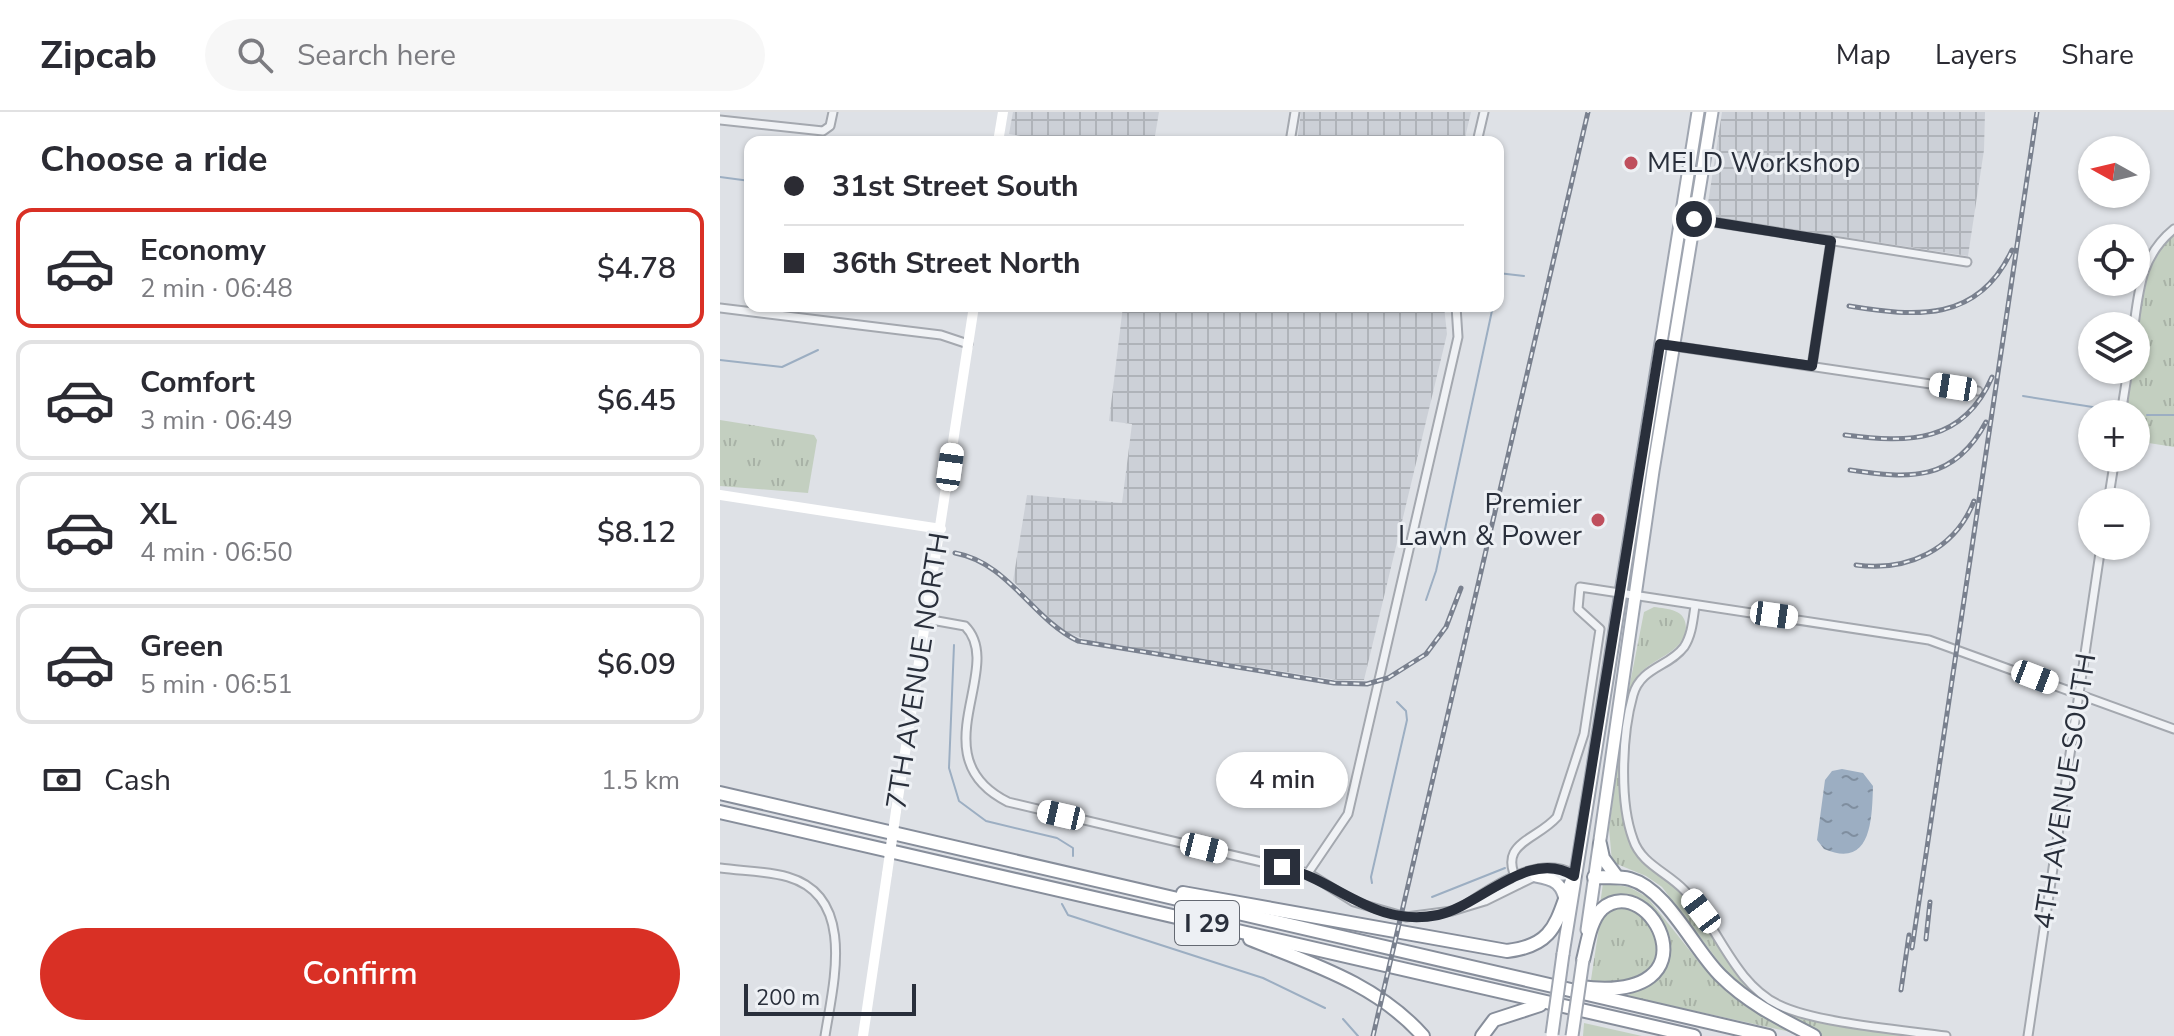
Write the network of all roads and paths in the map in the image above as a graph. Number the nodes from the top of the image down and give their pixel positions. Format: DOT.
graph roads {
  1 [pos="833,112"];
  2 [pos="1003,112"];
  3 [pos="1295,112"];
  4 [pos="1484,112"];
  5 [pos="1698,112"];
  6 [pos="1712,112"];
  7 [pos="720,120"];
  8 [pos="999,136"];
  9 [pos="1291,136"];
  10 [pos="1478,136"];
  11 [pos="1691,155"];
  12 [pos="1695,213"];
  13 [pos="2174,229"];
  14 [pos="1831,241"];
  15 [pos="1967,262"];
  16 [pos="720,308"];
  17 [pos="744,311"];
  18 [pos="753,312"];
  19 [pos="973,312"];
  20 [pos="1456,312"];
  21 [pos="2136,312"];
  22 [pos="968,344"];
  23 [pos="1660,344"];
  24 [pos="1673,346"];
  25 [pos="1812,366"];
  26 [pos="1978,391"];
  27 [pos="720,495"];
  28 [pos="941,529"];
  29 [pos="2099,560"];
  30 [pos="1620,593"];
  31 [pos="1634,595"];
  32 [pos="1695,606"];
  33 [pos="926,619"];
  34 [pos="2080,693"];
  35 [pos="2174,729"];
  36 [pos="720,793"];
  37 [pos="720,812"];
  38 [pos="1600,844"];
  39 [pos="720,868"];
  40 [pos="1047,870"];
  41 [pos="1308,873"];
  42 [pos="1574,876"];
  43 [pos="1594,877"];
  44 [pos="1617,877"];
  45 [pos="1524,878"];
  46 [pos="1565,897"];
  47 [pos="1568,917"];
  48 [pos="1210,924"];
  49 [pos="1583,960"];
  50 [pos="1511,979"];
  51 [pos="1546,1004"];
  52 [pos="1552,1035"];
  53 [pos="825,1036"];
  54 [pos="863,1036"];
  55 [pos="1423,1036"];
  56 [pos="1482,1036"];
  57 [pos="1572,1036"];
  58 [pos="1694,1036"];
  59 [pos="1769,1036"];
  60 [pos="1814,1036"];
  61 [pos="1946,1036"];
  62 [pos="2028,1036"];
  1 -- 7 [label="street"];
  2 -- 8 [label="street"];
  3 -- 9 [label="street"];
  4 -- 10 [label="street"];
  5 -- 11 [label="main road"];
  6 -- 12 [label="main road"];
  11 -- 12 [label="main road"];
  11 -- 23 [label="main road"];
  12 -- 14 [label="street"];
  12 -- 24 [label="main road"];
  13 -- 21 [label="street"];
  14 -- 15 [label="street"];
  14 -- 25 [label="street"];
  16 -- 17 [label="street"];
  18 -- 22 [label="street"];
  19 -- 22 [label="street, 7TH AVENUE NORTH"];
  20 -- 41 [label="street"];
  22 -- 28 [label="street, 7TH AVENUE NORTH"];
  23 -- 24 [label="street"];
  23 -- 30 [label="main road"];
  24 -- 25 [label="street"];
  24 -- 31 [label="main road"];
  25 -- 26 [label="street"];
  27 -- 28 [label="street"];
  28 -- 33 [label="street, 7TH AVENUE NORTH"];
  29 -- 34 [label="street, 4TH AVENUE SOUTH"];
  30 -- 31 [label="street"];
  30 -- 42 [label="main road"];
  30 -- 45 [label="street"];
  31 -- 32 [label="street"];
  31 -- 38 [label="main road"];
  32 -- 34 [label="street"];
  32 -- 61 [label="street"];
  33 -- 41 [label="street"];
  33 -- 54 [label="street, 7TH AVENUE NORTH, bridge"];
  34 -- 35 [label="street"];
  34 -- 62 [label="street, 4TH AVENUE SOUTH"];
  36 -- 40 [label="highway, I 29"];
  37 -- 48 [label="highway, I 29"];
  38 -- 43 [label="main road"];
  38 -- 44 [label="highway"];
  39 -- 53 [label="street"];
  40 -- 46 [label="highway"];
  40 -- 50 [label="highway, I 29"];
  41 -- 45 [label="street"];
  42 -- 43 [label="main road"];
  42 -- 45 [label="street"];
  42 -- 46 [label="highway"];
  42 -- 47 [label="main road"];
  43 -- 44 [label="highway"];
  43 -- 49 [label="main road"];
  44 -- 60 [label="highway"];
  45 -- 46 [label="main road"];
  46 -- 47 [label="main road"];
  47 -- 52 [label="main road, bridge"];
  48 -- 51 [label="highway, I 29"];
  48 -- 55 [label="highway"];
  49 -- 50 [label="highway"];
  49 -- 57 [label="main road, bridge"];
  50 -- 59 [label="highway, I 29"];
  51 -- 56 [label="highway"];
  51 -- 58 [label="highway, I 29"];
}
